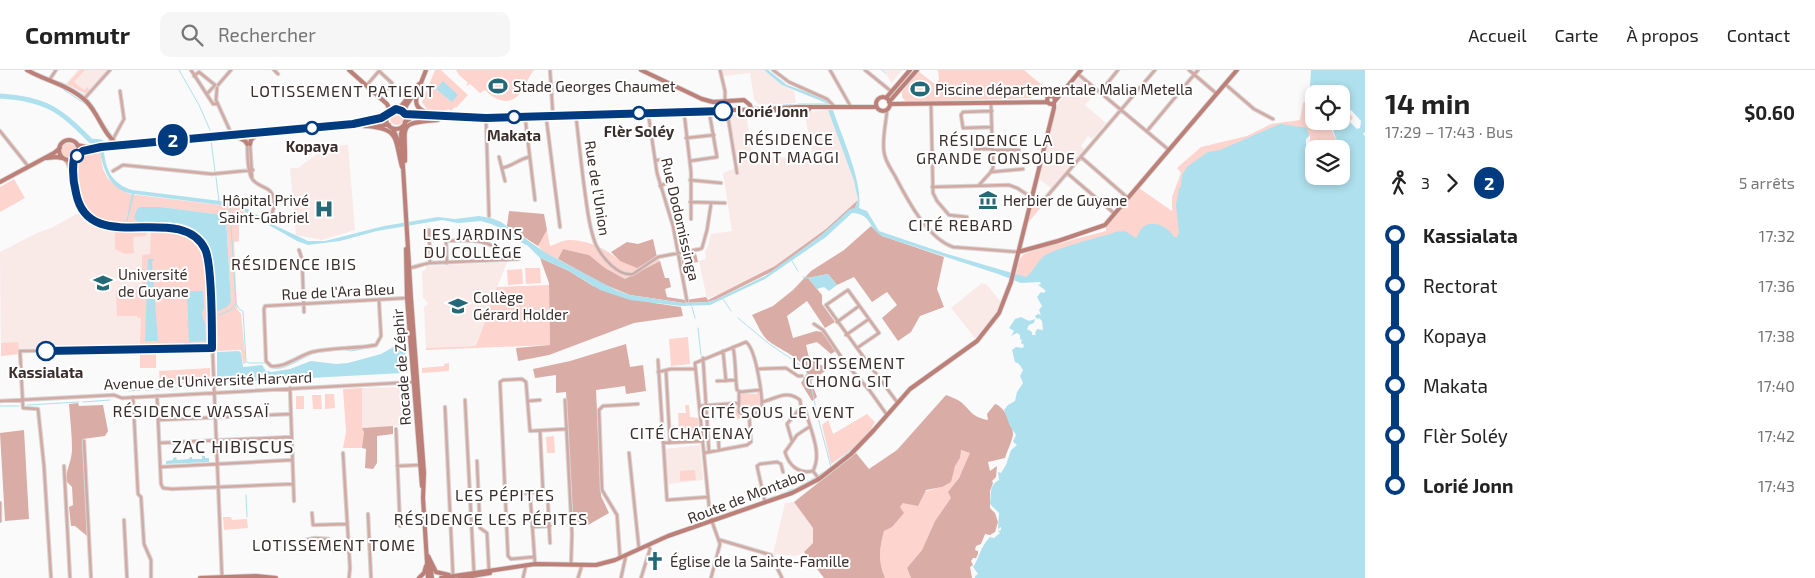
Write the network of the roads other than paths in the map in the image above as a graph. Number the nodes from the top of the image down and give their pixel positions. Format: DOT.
graph roads {
  1 [pos="27,70"];
  2 [pos="110,70"];
  3 [pos="191,70"];
  4 [pos="231,70"];
  5 [pos="274,70"];
  6 [pos="349,70"];
  7 [pos="380,70"];
  8 [pos="426,70"];
  9 [pos="550,70"];
  10 [pos="641,70"];
  11 [pos="720,70"];
  12 [pos="773,70"];
  13 [pos="830,70"];
  14 [pos="865,70"];
  15 [pos="910,70"];
  16 [pos="917,70"];
  17 [pos="1118,70"];
  18 [pos="1155,70"];
  19 [pos="1189,70"];
  20 [pos="1198,70"];
  21 [pos="1237,70"];
  22 [pos="54,71"];
  23 [pos="1079,72"];
  24 [pos="278,74"];
  25 [pos="1194,75"];
  26 [pos="194,76"];
  27 [pos="50,79"];
  28 [pos="419,84"];
  29 [pos="1226,84"];
  30 [pos="366,86"];
  31 [pos="386,90"];
  32 [pos="120,91"];
  33 [pos="892,92"];
  34 [pos="1100,92"];
  35 [pos="207,94"];
  36 [pos="375,94"];
  37 [pos="1217,94"];
  38 [pos="886,98"];
  39 [pos="84,100"];
  40 [pos="1051,100"];
  41 [pos="727,102"];
  42 [pos="991,103"];
  43 [pos="218,104"];
  44 [pos="876,104"];
  45 [pos="931,104"];
  46 [pos="850,107"];
  47 [pos="888,107"];
  48 [pos="831,108"];
  49 [pos="396,109"];
  50 [pos="767,109"];
  51 [pos="751,110"];
  52 [pos="1121,110"];
  53 [pos="709,111"];
  54 [pos="727,111"];
  55 [pos="992,111"];
  56 [pos="648,112"];
  57 [pos="684,112"];
  58 [pos="388,113"];
  59 [pos="404,113"];
  60 [pos="576,115"];
  61 [pos="525,116"];
  62 [pos="546,116"];
  63 [pos="553,116"];
  64 [pos="462,118"];
  65 [pos="486,118"];
  66 [pos="1273,118"];
  67 [pos="346,124"];
  68 [pos="353,124"];
  69 [pos="404,124"];
  70 [pos="390,126"];
  71 [pos="992,127"];
  72 [pos="0,131"];
  73 [pos="1147,131"];
  74 [pos="266,132"];
  75 [pos="248,134"];
  76 [pos="256,135"];
  77 [pos="231,136"];
  78 [pos="714,136"];
  79 [pos="686,138"];
  80 [pos="992,138"];
  81 [pos="1014,138"];
  82 [pos="112,141"];
  83 [pos="249,144"];
  84 [pos="77,145"];
  85 [pos="118,145"];
  86 [pos="106,146"];
  87 [pos="101,147"];
  88 [pos="60,148"];
  89 [pos="974,149"];
  90 [pos="992,149"];
  91 [pos="1018,150"];
  92 [pos="1169,150"];
  93 [pos="78,154"];
  94 [pos="403,154"];
  95 [pos="499,157"];
  96 [pos="529,157"];
  97 [pos="1081,157"];
  98 [pos="64,158"];
  99 [pos="74,158"];
  100 [pos="655,160"];
  101 [pos="38,161"];
  102 [pos="690,161"];
  103 [pos="28,166"];
  104 [pos="502,168"];
  105 [pos="1023,169"];
  106 [pos="113,171"];
  107 [pos="251,171"];
  108 [pos="737,172"];
  109 [pos="991,172"];
  110 [pos="1067,173"];
  111 [pos="404,174"];
  112 [pos="73,178"];
  113 [pos="690,180"];
  114 [pos="505,181"];
  115 [pos="0,182"];
  116 [pos="721,183"];
  117 [pos="979,185"];
  118 [pos="660,186"];
  119 [pos="932,187"];
  120 [pos="1031,197"];
  121 [pos="1128,198"];
  122 [pos="535,200"];
  123 [pos="690,202"];
  124 [pos="1038,202"];
  125 [pos="725,203"];
  126 [pos="1030,203"];
  127 [pos="711,204"];
  128 [pos="271,214"];
  129 [pos="1115,214"];
  130 [pos="489,216"];
  131 [pos="967,217"];
  132 [pos="691,219"];
  133 [pos="560,227"];
  134 [pos="429,230"];
  135 [pos="299,250"];
  136 [pos="1018,252"];
  137 [pos="678,253"];
  138 [pos="519,259"];
  139 [pos="506,260"];
  140 [pos="430,263"];
  141 [pos="447,263"];
  142 [pos="409,268"];
  143 [pos="409,298"];
  144 [pos="379,301"];
  145 [pos="687,301"];
  146 [pos="304,304"];
  147 [pos="860,306"];
  148 [pos="304,312"];
  149 [pos="869,319"];
  150 [pos="837,322"];
  151 [pos="814,324"];
  152 [pos="846,335"];
  153 [pos="733,347"];
  154 [pos="856,347"];
  155 [pos="212,348"];
  156 [pos="723,350"];
  157 [pos="703,358"];
  158 [pos="658,360"];
  159 [pos="695,368"];
  160 [pos="757,369"];
  161 [pos="666,371"];
  162 [pos="658,372"];
  163 [pos="802,376"];
  164 [pos="735,380"];
  165 [pos="726,381"];
  166 [pos="415,382"];
  167 [pos="717,382"];
  168 [pos="290,388"];
  169 [pos="760,390"];
  170 [pos="214,392"];
  171 [pos="739,392"];
  172 [pos="157,396"];
  173 [pos="133,397"];
  174 [pos="22,400"];
  175 [pos="465,400"];
  176 [pos="540,400"];
  177 [pos="565,400"];
  178 [pos="0,401"];
  179 [pos="528,401"];
  180 [pos="762,402"];
  181 [pos="897,402"];
  182 [pos="739,403"];
  183 [pos="638,404"];
  184 [pos="705,405"];
  185 [pos="699,406"];
  186 [pos="445,407"];
  187 [pos="805,408"];
  188 [pos="290,414"];
  189 [pos="749,414"];
  190 [pos="887,415"];
  191 [pos="215,418"];
  192 [pos="158,420"];
  193 [pos="809,427"];
  194 [pos="566,429"];
  195 [pos="396,430"];
  196 [pos="540,431"];
  197 [pos="291,437"];
  198 [pos="719,438"];
  199 [pos="792,440"];
  200 [pos="84,441"];
  201 [pos="217,441"];
  202 [pos="703,441"];
  203 [pos="670,442"];
  204 [pos="663,443"];
  205 [pos="159,444"];
  206 [pos="719,450"];
  207 [pos="709,452"];
  208 [pos="343,453"];
  209 [pos="629,453"];
  210 [pos="704,453"];
  211 [pos="292,460"];
  212 [pos="477,461"];
  213 [pos="218,464"];
  214 [pos="420,465"];
  215 [pos="64,466"];
  216 [pos="160,466"];
  217 [pos="397,466"];
  218 [pos="813,471"];
  219 [pos="783,472"];
  220 [pos="819,479"];
  221 [pos="293,484"];
  222 [pos="219,487"];
  223 [pos="530,494"];
  224 [pos="504,495"];
  225 [pos="708,497"];
  226 [pos="423,498"];
  227 [pos="294,501"];
  228 [pos="765,502"];
  229 [pos="0,503"];
  230 [pos="548,504"];
  231 [pos="312,513"];
  232 [pos="368,514"];
  233 [pos="124,520"];
  234 [pos="0,521"];
  235 [pos="711,522"];
  236 [pos="347,524"];
  237 [pos="400,526"];
  238 [pos="550,526"];
  239 [pos="532,527"];
  240 [pos="305,540"];
  241 [pos="720,540"];
  242 [pos="550,543"];
  243 [pos="647,545"];
  244 [pos="426,546"];
  245 [pos="639,549"];
  246 [pos="348,551"];
  247 [pos="428,556"];
  248 [pos="626,556"];
  249 [pos="533,558"];
  250 [pos="620,559"];
  251 [pos="426,564"];
  252 [pos="535,564"];
  253 [pos="526,565"];
  254 [pos="571,565"];
  255 [pos="582,565"];
  256 [pos="474,573"];
  257 [pos="487,574"];
  258 [pos="453,575"];
  259 [pos="222,577"];
  260 [pos="256,577"];
  261 [pos="460,577"];
  262 [pos="51,578"];
  263 [pos="70,578"];
  264 [pos="91,578"];
  265 [pos="127,578"];
  266 [pos="151,578"];
  267 [pos="200,578"];
  268 [pos="276,578"];
  269 [pos="349,578"];
  270 [pos="371,578"];
  271 [pos="419,578"];
  272 [pos="428,578"];
  273 [pos="432,578"];
  274 [pos="441,578"];
  275 [pos="523,578"];
  276 [pos="578,578"];
  277 [pos="621,578"];
  278 [pos="641,578"];
  279 [pos="711,578"];
  280 [pos="782,578"];
  1 -- 27 [label="main road"];
  2 -- 39 [label="street"];
  3 -- 26 [label="street"];
  4 -- 43 [label="street"];
  5 -- 24 [label="street"];
  6 -- 30 [label="main road"];
  7 -- 30 [label="street"];
  7 -- 31 [label="street"];
  8 -- 28 [label="main road"];
  8 -- 64 [label="main road"];
  9 -- 63 [label="street"];
  10 -- 41 [label="main road"];
  11 -- 41 [label="street"];
  12 -- 48 [label="street"];
  13 -- 46 [label="street"];
  14 -- 33 [label="street"];
  15 -- 33 [label="main road"];
  16 -- 47 [label="main road"];
  17 -- 34 [label="street"];
  18 -- 52 [label="street"];
  19 -- 25 [label="street"];
  20 -- 25 [label="street"];
  21 -- 29 [label="main road"];
  22 -- 27 [label="street"];
  23 -- 34 [label="street"];
  23 -- 40 [label="main road"];
  25 -- 37 [label="street"];
  25 -- 73 [label="street"];
  26 -- 35 [label="street"];
  26 -- 35 [label="street"];
  27 -- 39 [label="main road"];
  28 -- 49 [label="main road"];
  28 -- 59 [label="main road"];
  29 -- 37 [label="main road"];
  29 -- 66 [label="street"];
  30 -- 36 [label="main road"];
  32 -- 82 [label="street"];
  33 -- 38 [label="main road"];
  34 -- 52 [label="street"];
  35 -- 43 [label="street"];
  36 -- 49 [label="main road"];
  36 -- 58 [label="main road"];
  37 -- 92 [label="main road"];
  38 -- 44 [label="main road"];
  38 -- 47 [label="main road"];
  39 -- 82 [label="main road"];
  40 -- 42 [label="main road"];
  40 -- 120 [label="main road"];
  41 -- 51 [label="main road"];
  42 -- 45 [label="main road"];
  42 -- 55 [label="street"];
  43 -- 77 [label="street"];
  44 -- 46 [label="main road"];
  44 -- 47 [label="main road"];
  45 -- 47 [label="main road"];
  45 -- 119 [label="street"];
  46 -- 48 [label="main road"];
  47 -- 136 [label="street"];
  48 -- 50 [label="main road"];
  48 -- 50 [label="main road"];
  49 -- 58 [label="main road"];
  49 -- 59 [label="main road"];
  50 -- 51 [label="main road"];
  51 -- 54 [label="main road"];
  52 -- 73 [label="street"];
  52 -- 97 [label="street"];
  53 -- 54 [label="main road"];
  53 -- 57 [label="main road"];
  53 -- 78 [label="street"];
  54 -- 108 [label="street"];
  55 -- 71 [label="street"];
  55 -- 71 [label="street"];
  56 -- 57 [label="main road"];
  56 -- 60 [label="main road"];
  56 -- 100 [label="street, Rue Dodomissinga"];
  57 -- 79 [label="street"];
  58 -- 68 [label="main road"];
  58 -- 70 [label="main road"];
  59 -- 64 [label="main road"];
  59 -- 69 [label="main road"];
  60 -- 63 [label="main road"];
  60 -- 137 [label="street, Rue de l'Union"];
  61 -- 62 [label="main road"];
  61 -- 65 [label="main road"];
  61 -- 96 [label="street"];
  62 -- 63 [label="main road"];
  62 -- 133 [label="street"];
  64 -- 65 [label="main road"];
  64 -- 69 [label="main road"];
  64 -- 111 [label="main road"];
  65 -- 130 [label="street"];
  67 -- 68 [label="main road"];
  67 -- 74 [label="main road"];
  67 -- 111 [label="main road"];
  68 -- 70 [label="main road"];
  69 -- 70 [label="main road"];
  69 -- 94 [label="main road, Rocade de Zéphir"];
  70 -- 94 [label="main road, Rocade de Zéphir"];
  71 -- 80 [label="street"];
  72 -- 103 [label="street"];
  73 -- 92 [label="street"];
  74 -- 75 [label="main road"];
  74 -- 76 [label="main road"];
  75 -- 76 [label="main road"];
  75 -- 77 [label="main road"];
  75 -- 83 [label="street"];
  76 -- 83 [label="main road"];
  77 -- 83 [label="main road"];
  77 -- 85 [label="main road"];
  78 -- 79 [label="street"];
  78 -- 102 [label="street"];
  79 -- 102 [label="street"];
  80 -- 81 [label="street"];
  80 -- 90 [label="street"];
  82 -- 85 [label="main road"];
  82 -- 86 [label="main road"];
  83 -- 107 [label="street"];
  84 -- 87 [label="main road"];
  84 -- 88 [label="main road"];
  84 -- 93 [label="main road"];
  85 -- 86 [label="main road"];
  86 -- 87 [label="main road"];
  87 -- 93 [label="main road"];
  88 -- 98 [label="main road"];
  88 -- 101 [label="main road"];
  89 -- 90 [label="street"];
  90 -- 91 [label="street"];
  90 -- 109 [label="street"];
  92 -- 121 [label="main road"];
  93 -- 99 [label="main road"];
  94 -- 111 [label="main road, Rocade de Zéphir"];
  95 -- 104 [label="street"];
  96 -- 104 [label="street"];
  96 -- 122 [label="street"];
  97 -- 110 [label="street"];
  97 -- 121 [label="street"];
  98 -- 99 [label="main road"];
  98 -- 101 [label="main road"];
  98 -- 112 [label="street"];
  99 -- 112 [label="street"];
  100 -- 118 [label="street, Rue Dodomissinga"];
  100 -- 118 [label="street"];
  101 -- 103 [label="main road"];
  102 -- 113 [label="street"];
  103 -- 115 [label="main road"];
  104 -- 114 [label="street"];
  105 -- 109 [label="street"];
  106 -- 107 [label="street"];
  107 -- 128 [label="street"];
  109 -- 117 [label="street"];
  110 -- 124 [label="street"];
  110 -- 129 [label="street"];
  111 -- 142 [label="main road, Rocade de Zéphir"];
  112 -- 155 [label="street"];
  113 -- 116 [label="street"];
  113 -- 123 [label="street"];
  117 -- 119 [label="street"];
  117 -- 120 [label="street"];
  118 -- 137 [label="street, Rue Dodomissinga"];
  119 -- 131 [label="street"];
  120 -- 124 [label="street"];
  120 -- 126 [label="main road"];
  121 -- 129 [label="main road"];
  123 -- 127 [label="street"];
  123 -- 132 [label="street"];
  124 -- 126 [label="street"];
  125 -- 127 [label="street"];
  126 -- 136 [label="main road"];
  127 -- 137 [label="street, Rue de l'Union"];
  129 -- 136 [label="main road"];
  134 -- 140 [label="street"];
  135 -- 146 [label="street"];
  136 -- 181 [label="main road, Route de Montabo"];
  137 -- 145 [label="street, Rue Dodomissinga"];
  138 -- 139 [label="street"];
  139 -- 141 [label="street"];
  139 -- 141 [label="street"];
  140 -- 141 [label="street"];
  140 -- 142 [label="street"];
  142 -- 143 [label="main road, Rocade de Zéphir"];
  143 -- 144 [label="street, Rue de l'Ara Bleu"];
  143 -- 166 [label="main road, Rocade de Zéphir"];
  144 -- 146 [label="street, Rue de l'Ara Bleu"];
  144 -- 146 [label="street, Rue de l'Ara Bleu"];
  146 -- 148 [label="street"];
  147 -- 149 [label="street"];
  147 -- 150 [label="street"];
  147 -- 150 [label="street"];
  149 -- 152 [label="street"];
  149 -- 154 [label="street"];
  150 -- 152 [label="street"];
  151 -- 190 [label="street"];
  152 -- 154 [label="street"];
  153 -- 156 [label="street"];
  153 -- 160 [label="street"];
  153 -- 164 [label="street"];
  154 -- 181 [label="street"];
  155 -- 170 [label="street"];
  155 -- 174 [label="street"];
  156 -- 157 [label="street"];
  156 -- 165 [label="street"];
  157 -- 159 [label="street"];
  157 -- 184 [label="street"];
  158 -- 162 [label="street"];
  159 -- 161 [label="street"];
  159 -- 185 [label="street"];
  160 -- 163 [label="street"];
  160 -- 169 [label="street"];
  161 -- 162 [label="street"];
  161 -- 203 [label="street"];
  162 -- 204 [label="street"];
  164 -- 165 [label="street"];
  164 -- 171 [label="street"];
  165 -- 167 [label="street"];
  166 -- 168 [label="street, Avenue de l'Université Harvard"];
  166 -- 214 [label="main road, Rocade de Zéphir"];
  166 -- 226 [label="main road, Rocade de Zéphir"];
  168 -- 170 [label="street, Avenue de l'Université Harvard"];
  168 -- 188 [label="street"];
  169 -- 171 [label="street"];
  169 -- 180 [label="street"];
  170 -- 172 [label="street, Avenue de l'Université Harvard"];
  170 -- 191 [label="street"];
  171 -- 182 [label="street"];
  172 -- 173 [label="street, Avenue de l'Université Harvard"];
  172 -- 192 [label="street"];
  173 -- 174 [label="street, Avenue de l'Université Harvard"];
  173 -- 266 [label="street"];
  174 -- 178 [label="street, Avenue de l'Université Harvard"];
  174 -- 262 [label="street"];
  175 -- 256 [label="street"];
  176 -- 179 [label="street"];
  177 -- 194 [label="street"];
  179 -- 196 [label="street"];
  179 -- 224 [label="street"];
  180 -- 189 [label="street"];
  180 -- 199 [label="street"];
  181 -- 190 [label="main road, Route de Montabo"];
  182 -- 184 [label="street"];
  182 -- 189 [label="street"];
  183 -- 250 [label="street"];
  184 -- 185 [label="street"];
  184 -- 207 [label="street"];
  185 -- 202 [label="street"];
  186 -- 258 [label="street"];
  187 -- 193 [label="street"];
  188 -- 191 [label="street"];
  188 -- 197 [label="street"];
  189 -- 206 [label="street"];
  190 -- 220 [label="main road, Route de Montabo"];
  191 -- 192 [label="street"];
  191 -- 201 [label="street"];
  192 -- 205 [label="street"];
  193 -- 199 [label="street"];
  193 -- 218 [label="street"];
  194 -- 196 [label="street"];
  194 -- 254 [label="street"];
  195 -- 217 [label="street"];
  196 -- 223 [label="street"];
  197 -- 201 [label="street"];
  197 -- 211 [label="street"];
  198 -- 206 [label="street"];
  199 -- 218 [label="street"];
  200 -- 264 [label="street"];
  201 -- 205 [label="street"];
  201 -- 213 [label="street"];
  202 -- 203 [label="street"];
  202 -- 210 [label="street"];
  203 -- 204 [label="street"];
  204 -- 225 [label="street"];
  205 -- 216 [label="street"];
  206 -- 207 [label="street"];
  207 -- 210 [label="street"];
  208 -- 236 [label="street"];
  209 -- 245 [label="street"];
  210 -- 225 [label="street"];
  211 -- 213 [label="street"];
  211 -- 221 [label="street"];
  212 -- 257 [label="street"];
  213 -- 216 [label="street"];
  213 -- 222 [label="street"];
  214 -- 217 [label="street"];
  214 -- 226 [label="main road, Rocade de Zéphir"];
  215 -- 263 [label="street"];
  216 -- 222 [label="street"];
  217 -- 237 [label="street"];
  218 -- 220 [label="street"];
  219 -- 228 [label="street"];
  220 -- 228 [label="main road, Route de Montabo"];
  221 -- 222 [label="street"];
  221 -- 227 [label="street"];
  222 -- 259 [label="street"];
  223 -- 224 [label="street"];
  223 -- 239 [label="street"];
  224 -- 249 [label="street"];
  225 -- 235 [label="street"];
  226 -- 244 [label="main road, Rocade de Zéphir"];
  228 -- 235 [label="main road, Route de Montabo"];
  229 -- 234 [label="street"];
  230 -- 238 [label="street"];
  231 -- 236 [label="street"];
  232 -- 270 [label="street"];
  233 -- 265 [label="street"];
  235 -- 241 [label="street"];
  235 -- 243 [label="main road, Route de Montabo"];
  236 -- 246 [label="street"];
  238 -- 239 [label="street"];
  238 -- 242 [label="street"];
  239 -- 249 [label="street"];
  240 -- 246 [label="street"];
  241 -- 279 [label="street"];
  241 -- 280 [label="street"];
  243 -- 245 [label="main road, Route de Montabo"];
  243 -- 278 [label="street"];
  244 -- 247 [label="main road, Rocade de Zéphir"];
  244 -- 251 [label="main road, Rocade de Zéphir"];
  245 -- 248 [label="main road, Route de Montabo"];
  246 -- 269 [label="street"];
  247 -- 258 [label="main road"];
  247 -- 273 [label="main road, Rocade de Zéphir"];
  248 -- 250 [label="main road, Route de Montabo"];
  248 -- 277 [label="street"];
  249 -- 252 [label="street"];
  250 -- 255 [label="main road, Route de Montabo"];
  251 -- 271 [label="main road"];
  251 -- 272 [label="main road, Rocade de Zéphir"];
  252 -- 253 [label="main road, Route de Montabo"];
  252 -- 254 [label="main road, Route de Montabo"];
  253 -- 257 [label="main road, Route de Montabo"];
  253 -- 275 [label="street"];
  254 -- 255 [label="main road, Route de Montabo"];
  255 -- 276 [label="street"];
  256 -- 257 [label="main road, Route de Montabo"];
  256 -- 261 [label="main road, Route de Montabo"];
  257 -- 261 [label="main road, Route de Montabo"];
  258 -- 261 [label="main road"];
  259 -- 260 [label="main road"];
  259 -- 267 [label="main road"];
  260 -- 268 [label="main road"];
  261 -- 274 [label="main road, Route de Montabo"];
}
